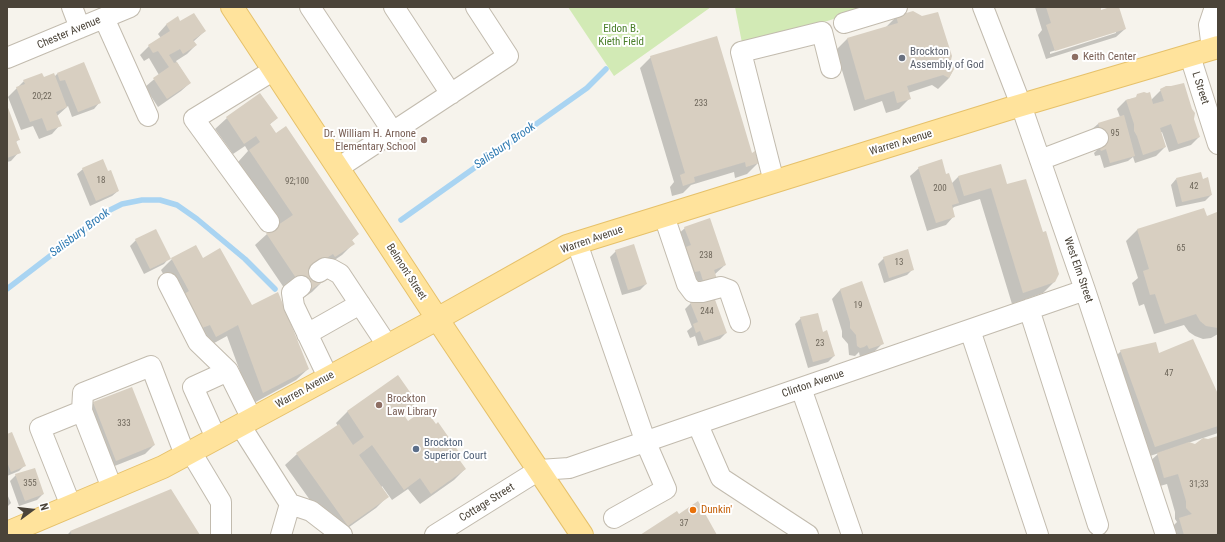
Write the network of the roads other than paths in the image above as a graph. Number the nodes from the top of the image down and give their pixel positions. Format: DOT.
graph roads {
  1 [pos="72,7"];
  2 [pos="130,7"];
  3 [pos="232,7"];
  4 [pos="310,7"];
  5 [pos="394,7"];
  6 [pos="476,7"];
  7 [pos="897,7"];
  8 [pos="983,7"];
  9 [pos="1215,7"];
  10 [pos="104,18"];
  11 [pos="844,23"];
  12 [pos="80,28"];
  13 [pos="1215,48"];
  14 [pos="1190,56"];
  15 [pos="7,58"];
  16 [pos="831,68"];
  17 [pos="274,70"];
  18 [pos="451,94"];
  19 [pos="1021,105"];
  20 [pos="148,116"];
  21 [pos="393,132"];
  22 [pos="1098,138"];
  23 [pos="1218,144"];
  24 [pos="1040,160"];
  25 [pos="338,168"];
  26 [pos="774,182"];
  27 [pos="664,216"];
  28 [pos="269,222"];
  29 [pos="577,243"];
  30 [pos="318,272"];
  31 [pos="168,283"];
  32 [pos="301,286"];
  33 [pos="1085,290"];
  34 [pos="360,304"];
  35 [pos="1029,309"];
  36 [pos="437,319"];
  37 [pos="740,322"];
  38 [pos="970,330"];
  39 [pos="306,334"];
  40 [pos="387,345"];
  41 [pos="228,372"];
  42 [pos="328,377"];
  43 [pos="801,388"];
  44 [pos="82,411"];
  45 [pos="246,422"];
  46 [pos="698,424"];
  47 [pos="216,438"];
  48 [pos="646,443"];
  49 [pos="188,453"];
  50 [pos="539,470"];
  51 [pos="112,488"];
  52 [pos="290,504"];
  53 [pos="72,506"];
  54 [pos="614,518"];
  55 [pos="1098,525"];
  56 [pos="7,533"];
  57 [pos="221,535"];
  58 [pos="281,535"];
  59 [pos="342,535"];
  60 [pos="435,535"];
  61 [pos="582,535"];
  62 [pos="808,535"];
  63 [pos="852,535"];
  64 [pos="1038,535"];
  65 [pos="1166,535"];
  1 -- 12 [label="street"];
  2 -- 10 [label="street, Chester Avenue"];
  3 -- 17 [label="main road, Belmont Street"];
  4 -- 21 [label="street"];
  5 -- 18 [label="street"];
  6 -- 18 [label="street"];
  7 -- 11 [label="street"];
  8 -- 19 [label="street, West Elm Street"];
  9 -- 13 [label="street"];
  10 -- 12 [label="street, Chester Avenue"];
  10 -- 20 [label="street"];
  12 -- 15 [label="street, Chester Avenue"];
  13 -- 14 [label="main road, Warren Avenue"];
  14 -- 19 [label="main road, Warren Avenue"];
  14 -- 23 [label="street, L Street"];
  16 -- 26 [label="street"];
  17 -- 25 [label="main road, Belmont Street"];
  17 -- 28 [label="street"];
  18 -- 21 [label="street"];
  19 -- 24 [label="street, West Elm Street"];
  19 -- 26 [label="main road, Warren Avenue"];
  21 -- 25 [label="street"];
  22 -- 24 [label="street"];
  24 -- 33 [label="street, West Elm Street"];
  25 -- 36 [label="main road, Belmont Street"];
  26 -- 27 [label="main road, Warren Avenue"];
  27 -- 29 [label="main road, Warren Avenue"];
  27 -- 37 [label="street"];
  29 -- 36 [label="main road, Warren Avenue"];
  29 -- 48 [label="street"];
  30 -- 34 [label="street"];
  31 -- 41 [label="street"];
  32 -- 39 [label="street"];
  33 -- 35 [label="street, Clinton Avenue"];
  33 -- 65 [label="street, West Elm Street"];
  34 -- 39 [label="street"];
  34 -- 40 [label="street"];
  35 -- 38 [label="street, Clinton Avenue"];
  35 -- 55 [label="street"];
  36 -- 40 [label="main road, Warren Avenue"];
  36 -- 50 [label="main road, Belmont Street"];
  38 -- 43 [label="street, Clinton Avenue"];
  38 -- 64 [label="street"];
  39 -- 42 [label="street"];
  40 -- 42 [label="main road, Warren Avenue"];
  41 -- 45 [label="street"];
  41 -- 47 [label="street"];
  42 -- 45 [label="main road, Warren Avenue"];
  43 -- 46 [label="street, Clinton Avenue"];
  43 -- 63 [label="street"];
  44 -- 49 [label="street"];
  44 -- 51 [label="street"];
  44 -- 53 [label="street"];
  45 -- 47 [label="main road, Warren Avenue"];
  45 -- 52 [label="street"];
  46 -- 48 [label="street, Clinton Avenue"];
  46 -- 62 [label="street"];
  47 -- 49 [label="main road, Warren Avenue"];
  48 -- 50 [label="street, Clinton Avenue"];
  48 -- 54 [label="street"];
  49 -- 51 [label="main road, Warren Avenue"];
  49 -- 57 [label="street"];
  50 -- 60 [label="street, Cottage Street"];
  50 -- 61 [label="main road, Belmont Street"];
  51 -- 53 [label="main road, Warren Avenue"];
  52 -- 58 [label="street"];
  52 -- 59 [label="street"];
  53 -- 56 [label="main road, Warren Avenue"];
}
